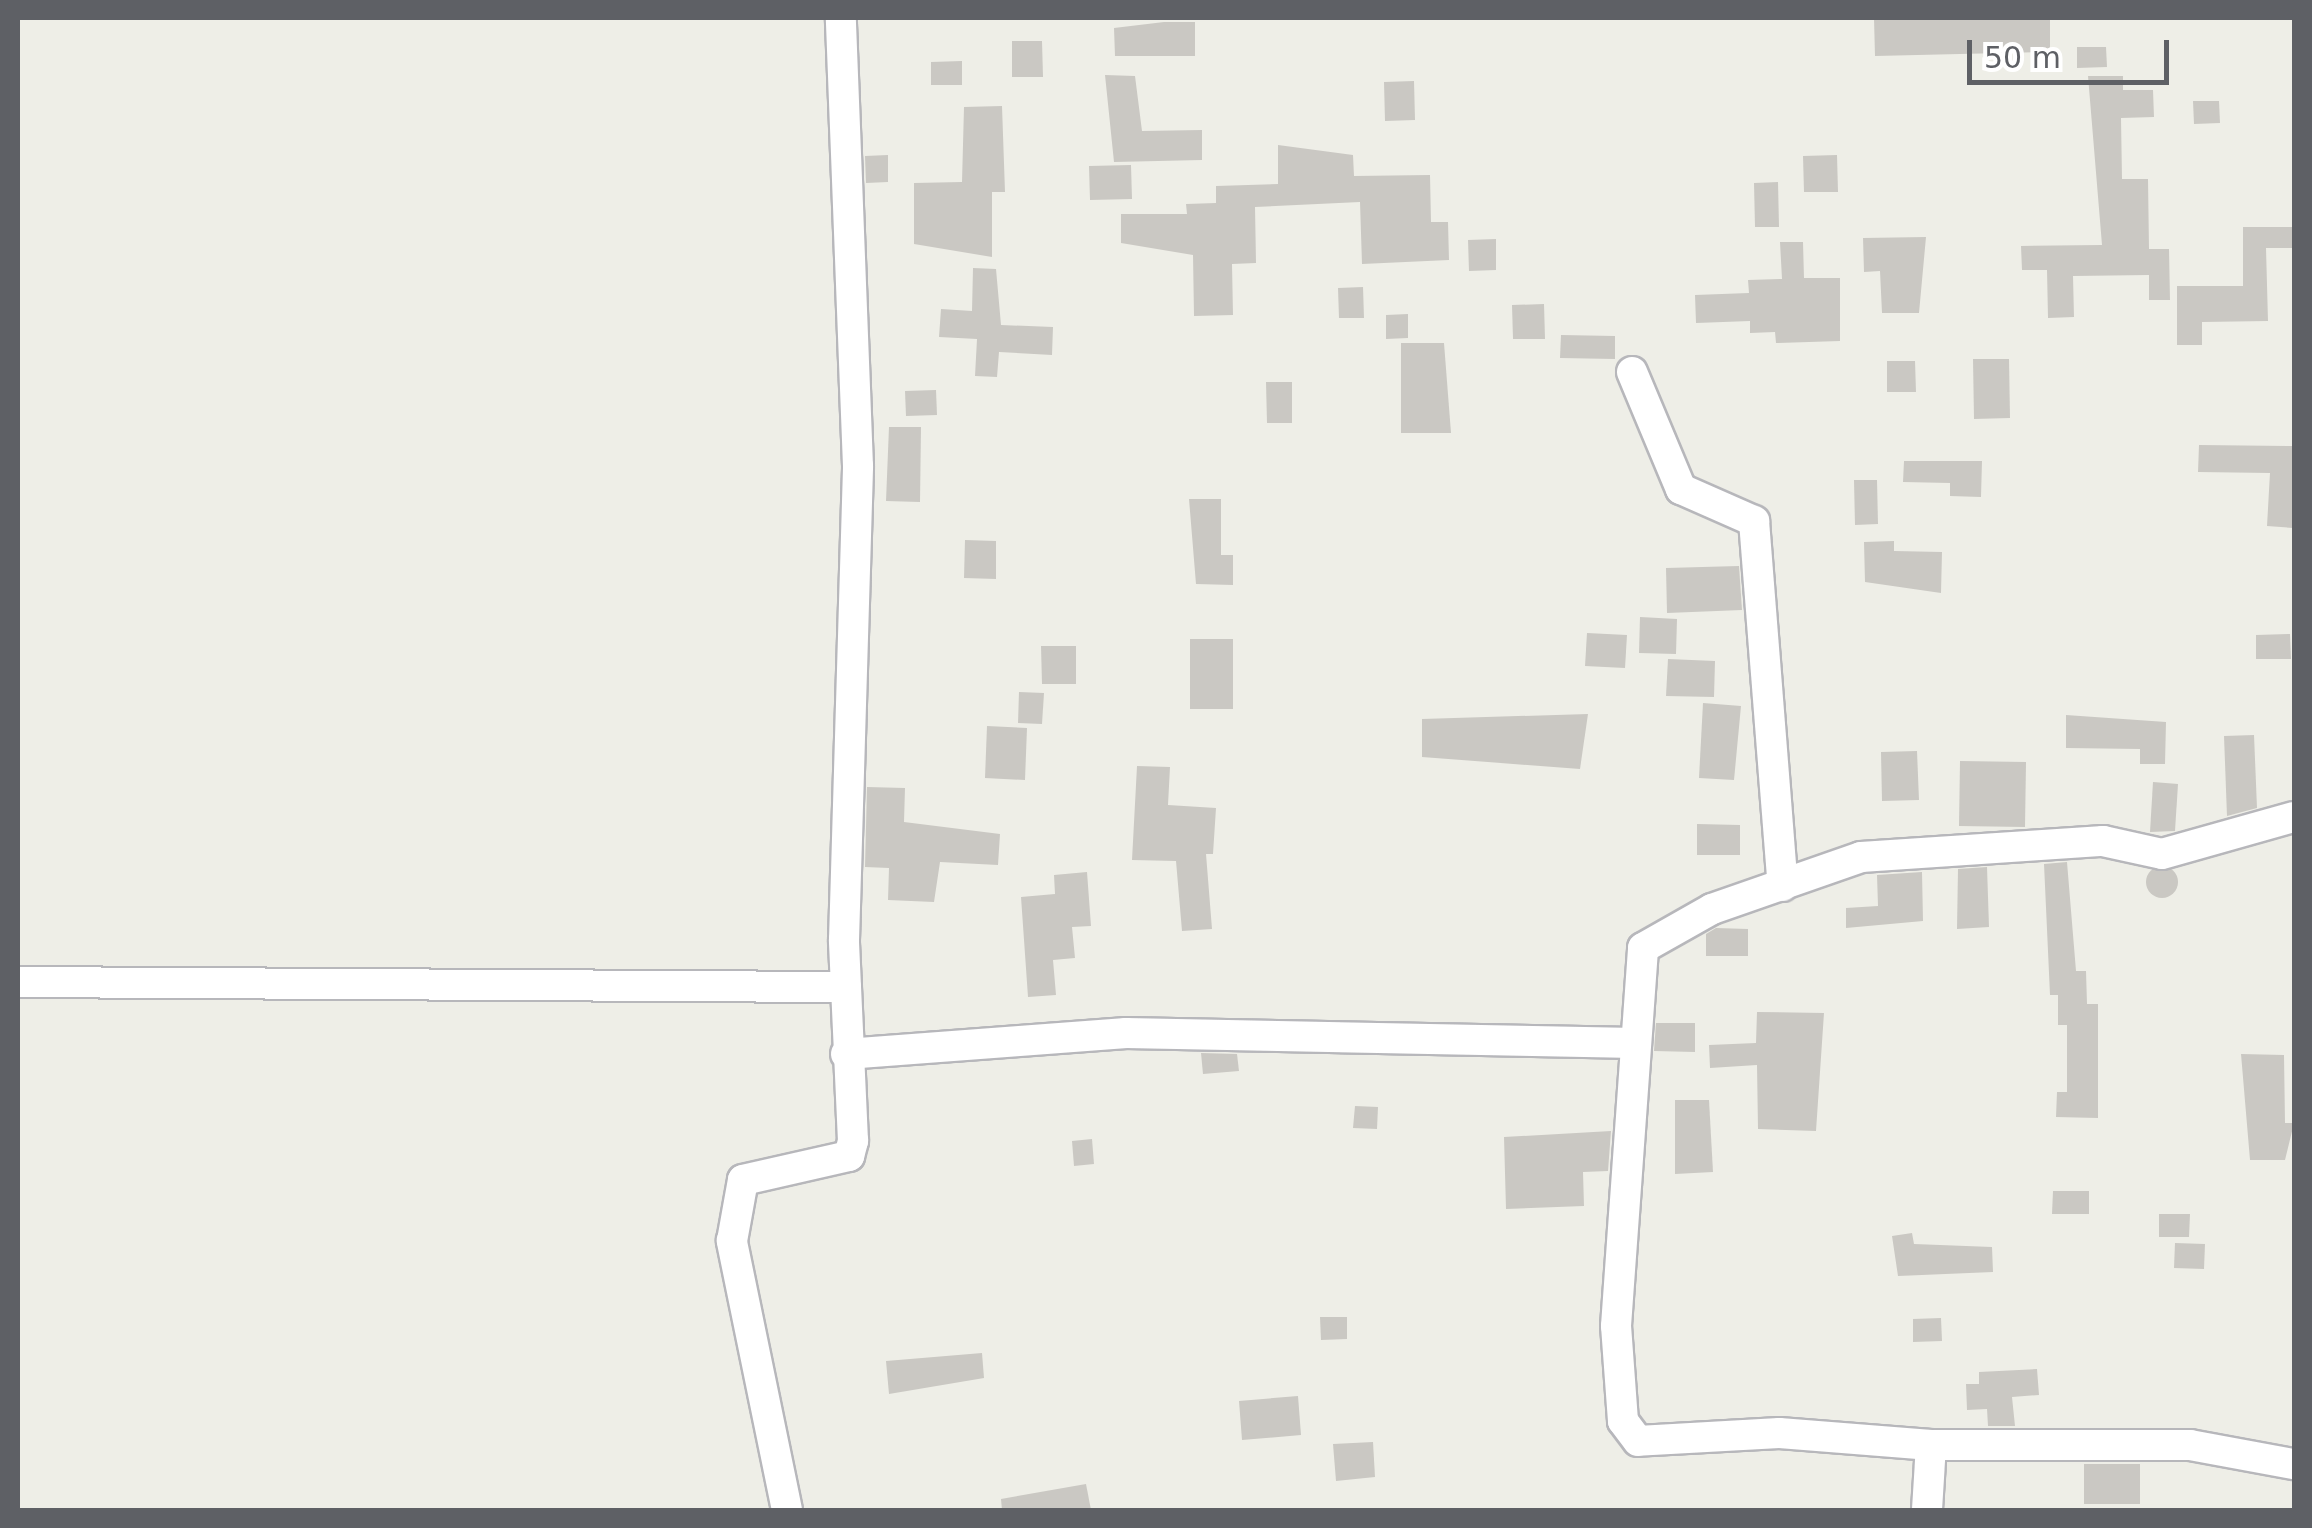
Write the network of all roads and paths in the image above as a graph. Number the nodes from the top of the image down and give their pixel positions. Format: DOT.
graph roads {
  1 [pos="841,18"];
  2 [pos="1632,372"];
  3 [pos="2294,817"];
  4 [pos="1783,886"];
  5 [pos="18,982"];
  6 [pos="846,988"];
  7 [pos="1636,1042"];
  8 [pos="846,1054"];
  9 [pos="1930,1444"];
  10 [pos="2294,1464"];
  11 [pos="787,1510"];
  12 [pos="1928,1510"];
  1 -- 6 [label="street"];
  2 -- 4 [label="street"];
  3 -- 4 [label="street"];
  4 -- 7 [label="street"];
  5 -- 6 [label="street"];
  6 -- 8 [label="street"];
  7 -- 8 [label="street"];
  7 -- 9 [label="street"];
  8 -- 11 [label="street"];
  9 -- 10 [label="street"];
  9 -- 12 [label="street"];
}
